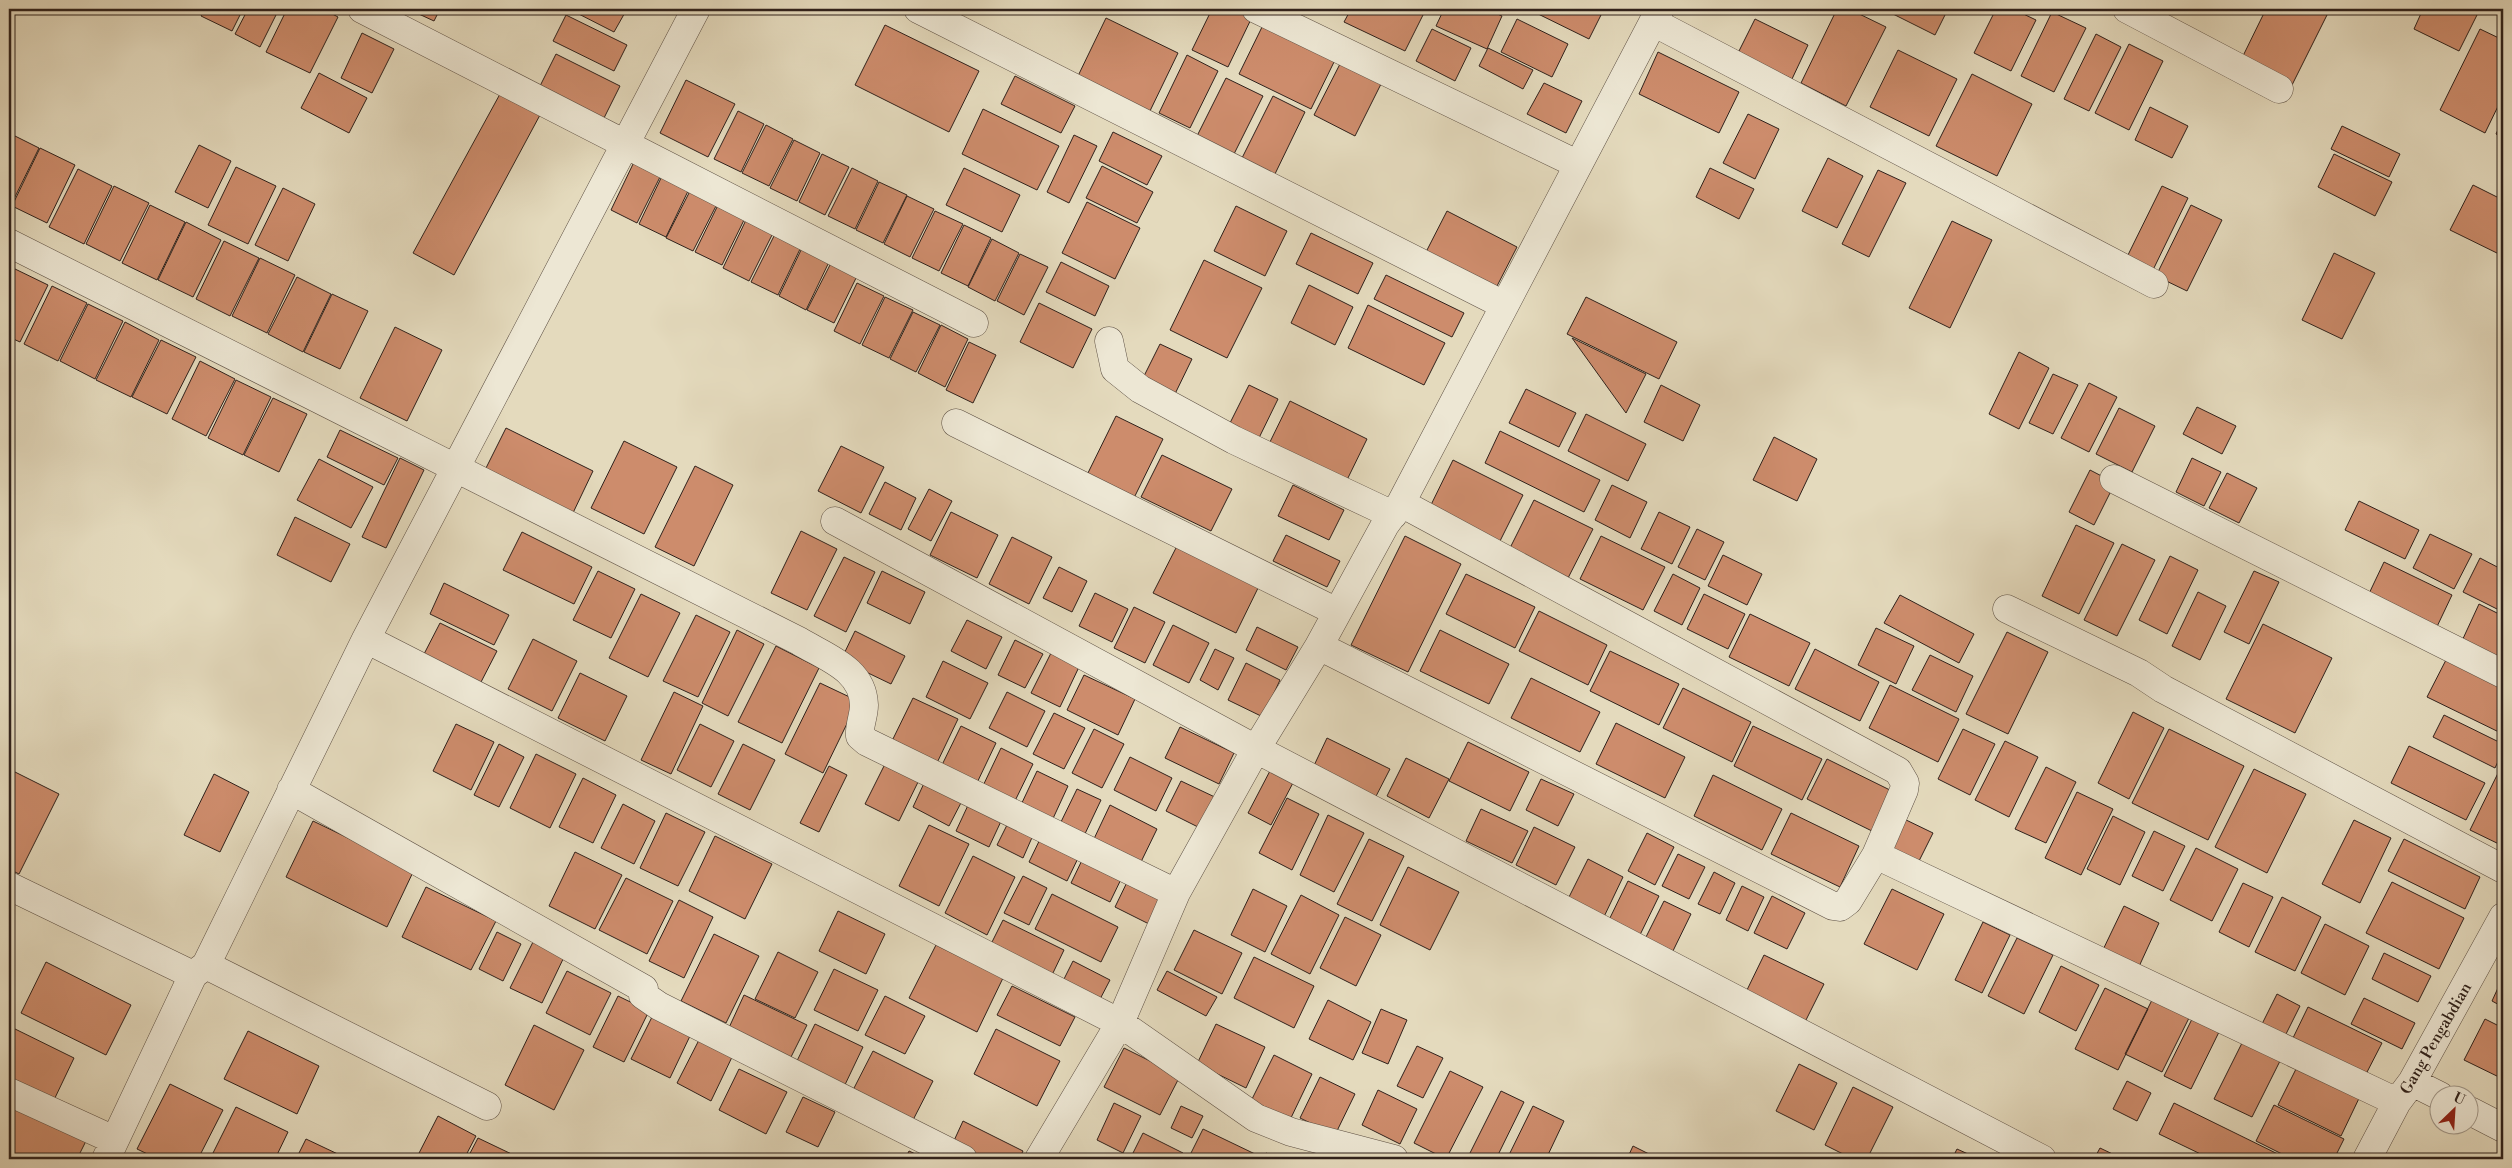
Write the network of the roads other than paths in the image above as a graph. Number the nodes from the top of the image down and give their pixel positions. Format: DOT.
graph roads {
  1 [pos="362,9"];
  2 [pos="696,9"];
  3 [pos="918,9"];
  4 [pos="1256,9"];
  5 [pos="2127,9"];
  6 [pos="1657,15"];
  7 [pos="2279,89"];
  8 [pos="624,145"];
  9 [pos="1578,164"];
  10 [pos="9,244"];
  11 [pos="2154,284"];
  12 [pos="1504,304"];
  13 [pos="974,323"];
  14 [pos="1109,341"];
  15 [pos="956,423"];
  16 [pos="456,468"];
  17 [pos="2114,479"];
  18 [pos="1397,509"];
  19 [pos="835,521"];
  20 [pos="2007,609"];
  21 [pos="1337,612"];
  22 [pos="366,639"];
  23 [pos="1318,646"];
  24 [pos="2503,674"];
  25 [pos="1256,749"];
  26 [pos="291,790"];
  27 [pos="1876,855"];
  28 [pos="2503,869"];
  29 [pos="9,886"];
  30 [pos="1176,894"];
  31 [pos="2503,916"];
  32 [pos="2497,944"];
  33 [pos="200,970"];
  34 [pos="1120,1023"];
  35 [pos="9,1092"];
  36 [pos="2404,1092"];
  37 [pos="2430,1095"];
  38 [pos="488,1106"];
  39 [pos="2480,1116"];
  40 [pos="2503,1128"];
  41 [pos="110,1150"];
  42 [pos="963,1159"];
  43 [pos="1040,1159"];
  44 [pos="1394,1159"];
  45 [pos="2042,1159"];
  46 [pos="2367,1159"];
  1 -- 8 [label="street"];
  2 -- 8 [label="street"];
  3 -- 12 [label="street"];
  4 -- 9 [label="street"];
  5 -- 7 [label="street"];
  6 -- 9 [label="street"];
  6 -- 11 [label="street"];
  8 -- 13 [label="street"];
  8 -- 16 [label="street"];
  9 -- 12 [label="street"];
  10 -- 16 [label="street"];
  12 -- 18 [label="street"];
  14 -- 18 [label="street"];
  15 -- 21 [label="street"];
  16 -- 22 [label="street"];
  16 -- 30 [label="street"];
  17 -- 24 [label="street"];
  18 -- 21 [label="street"];
  18 -- 27 [label="street"];
  19 -- 25 [label="street"];
  20 -- 28 [label="street"];
  21 -- 23 [label="street"];
  22 -- 26 [label="street"];
  22 -- 34 [label="street"];
  23 -- 25 [label="street"];
  23 -- 27 [label="street"];
  25 -- 30 [label="street"];
  25 -- 45 [label="street"];
  26 -- 33 [label="street"];
  26 -- 42 [label="street"];
  27 -- 36 [label="street"];
  29 -- 33 [label="street"];
  30 -- 34 [label="street"];
  31 -- 32 [label="street, Gang Pengabdian"];
  32 -- 36 [label="street, Gang Pengabdian"];
  33 -- 38 [label="street"];
  33 -- 41 [label="street"];
  34 -- 43 [label="street"];
  34 -- 44 [label="street"];
  35 -- 41 [label="street"];
  36 -- 37 [label="street"];
  36 -- 46 [label="street, Gang Pengabdian"];
  39 -- 40 [label="street"];
}
